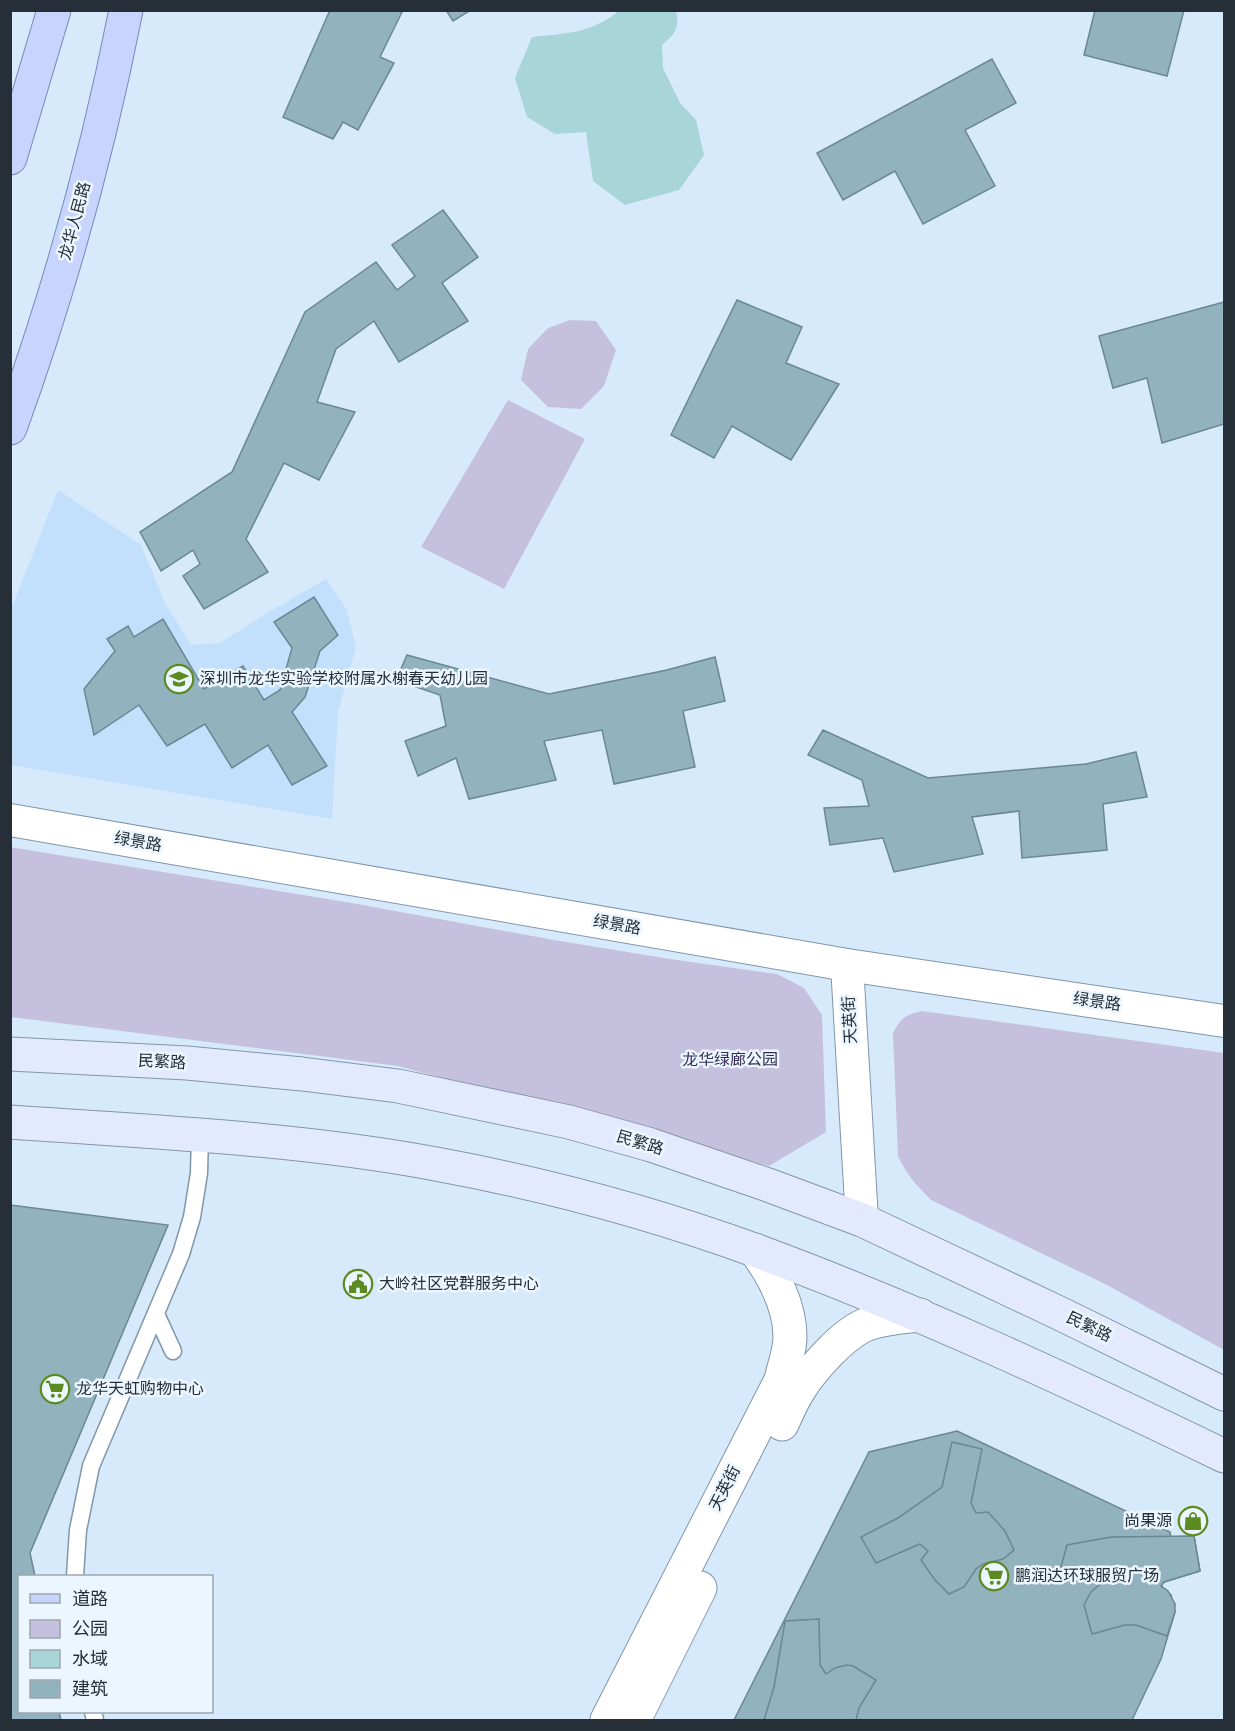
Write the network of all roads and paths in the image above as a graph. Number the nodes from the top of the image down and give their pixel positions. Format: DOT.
graph roads {
  1 [pos="54,10"];
  2 [pos="126,10"];
  3 [pos="10,158"];
  4 [pos="10,428"];
  5 [pos="10,820"];
  6 [pos="847,965"];
  7 [pos="1224,1021"];
  8 [pos="10,1054"];
  9 [pos="10,1122"];
  10 [pos="200,1135"];
  11 [pos="862,1220"];
  12 [pos="755,1250"];
  13 [pos="156,1314"];
  14 [pos="920,1315"];
  15 [pos="173,1351"];
  16 [pos="1224,1394"];
  17 [pos="1224,1456"];
  18 [pos="75,1575"];
  19 [pos="607,1720"];
  20 [pos="634,1720"];
  1 -- 3 [label="main road"];
  2 -- 4 [label="main road, 龙华人民路"];
  5 -- 6 [label="street, 绿景路"];
  6 -- 7 [label="street, 绿景路"];
  6 -- 11 [label="street, 天英街"];
  8 -- 11 [label="main road, 民繁路"];
  9 -- 10 [label="main road"];
  10 -- 12 [label="main road"];
  10 -- 13 [label="lane"];
  11 -- 16 [label="main road, 民繁路"];
  12 -- 14 [label="main road"];
  12 -- 19 [label="street, 天英街"];
  13 -- 15 [label="lane"];
  13 -- 18 [label="lane"];
  14 -- 17 [label="main road"];
  14 -- 20 [label="street, 天英街"];
}
